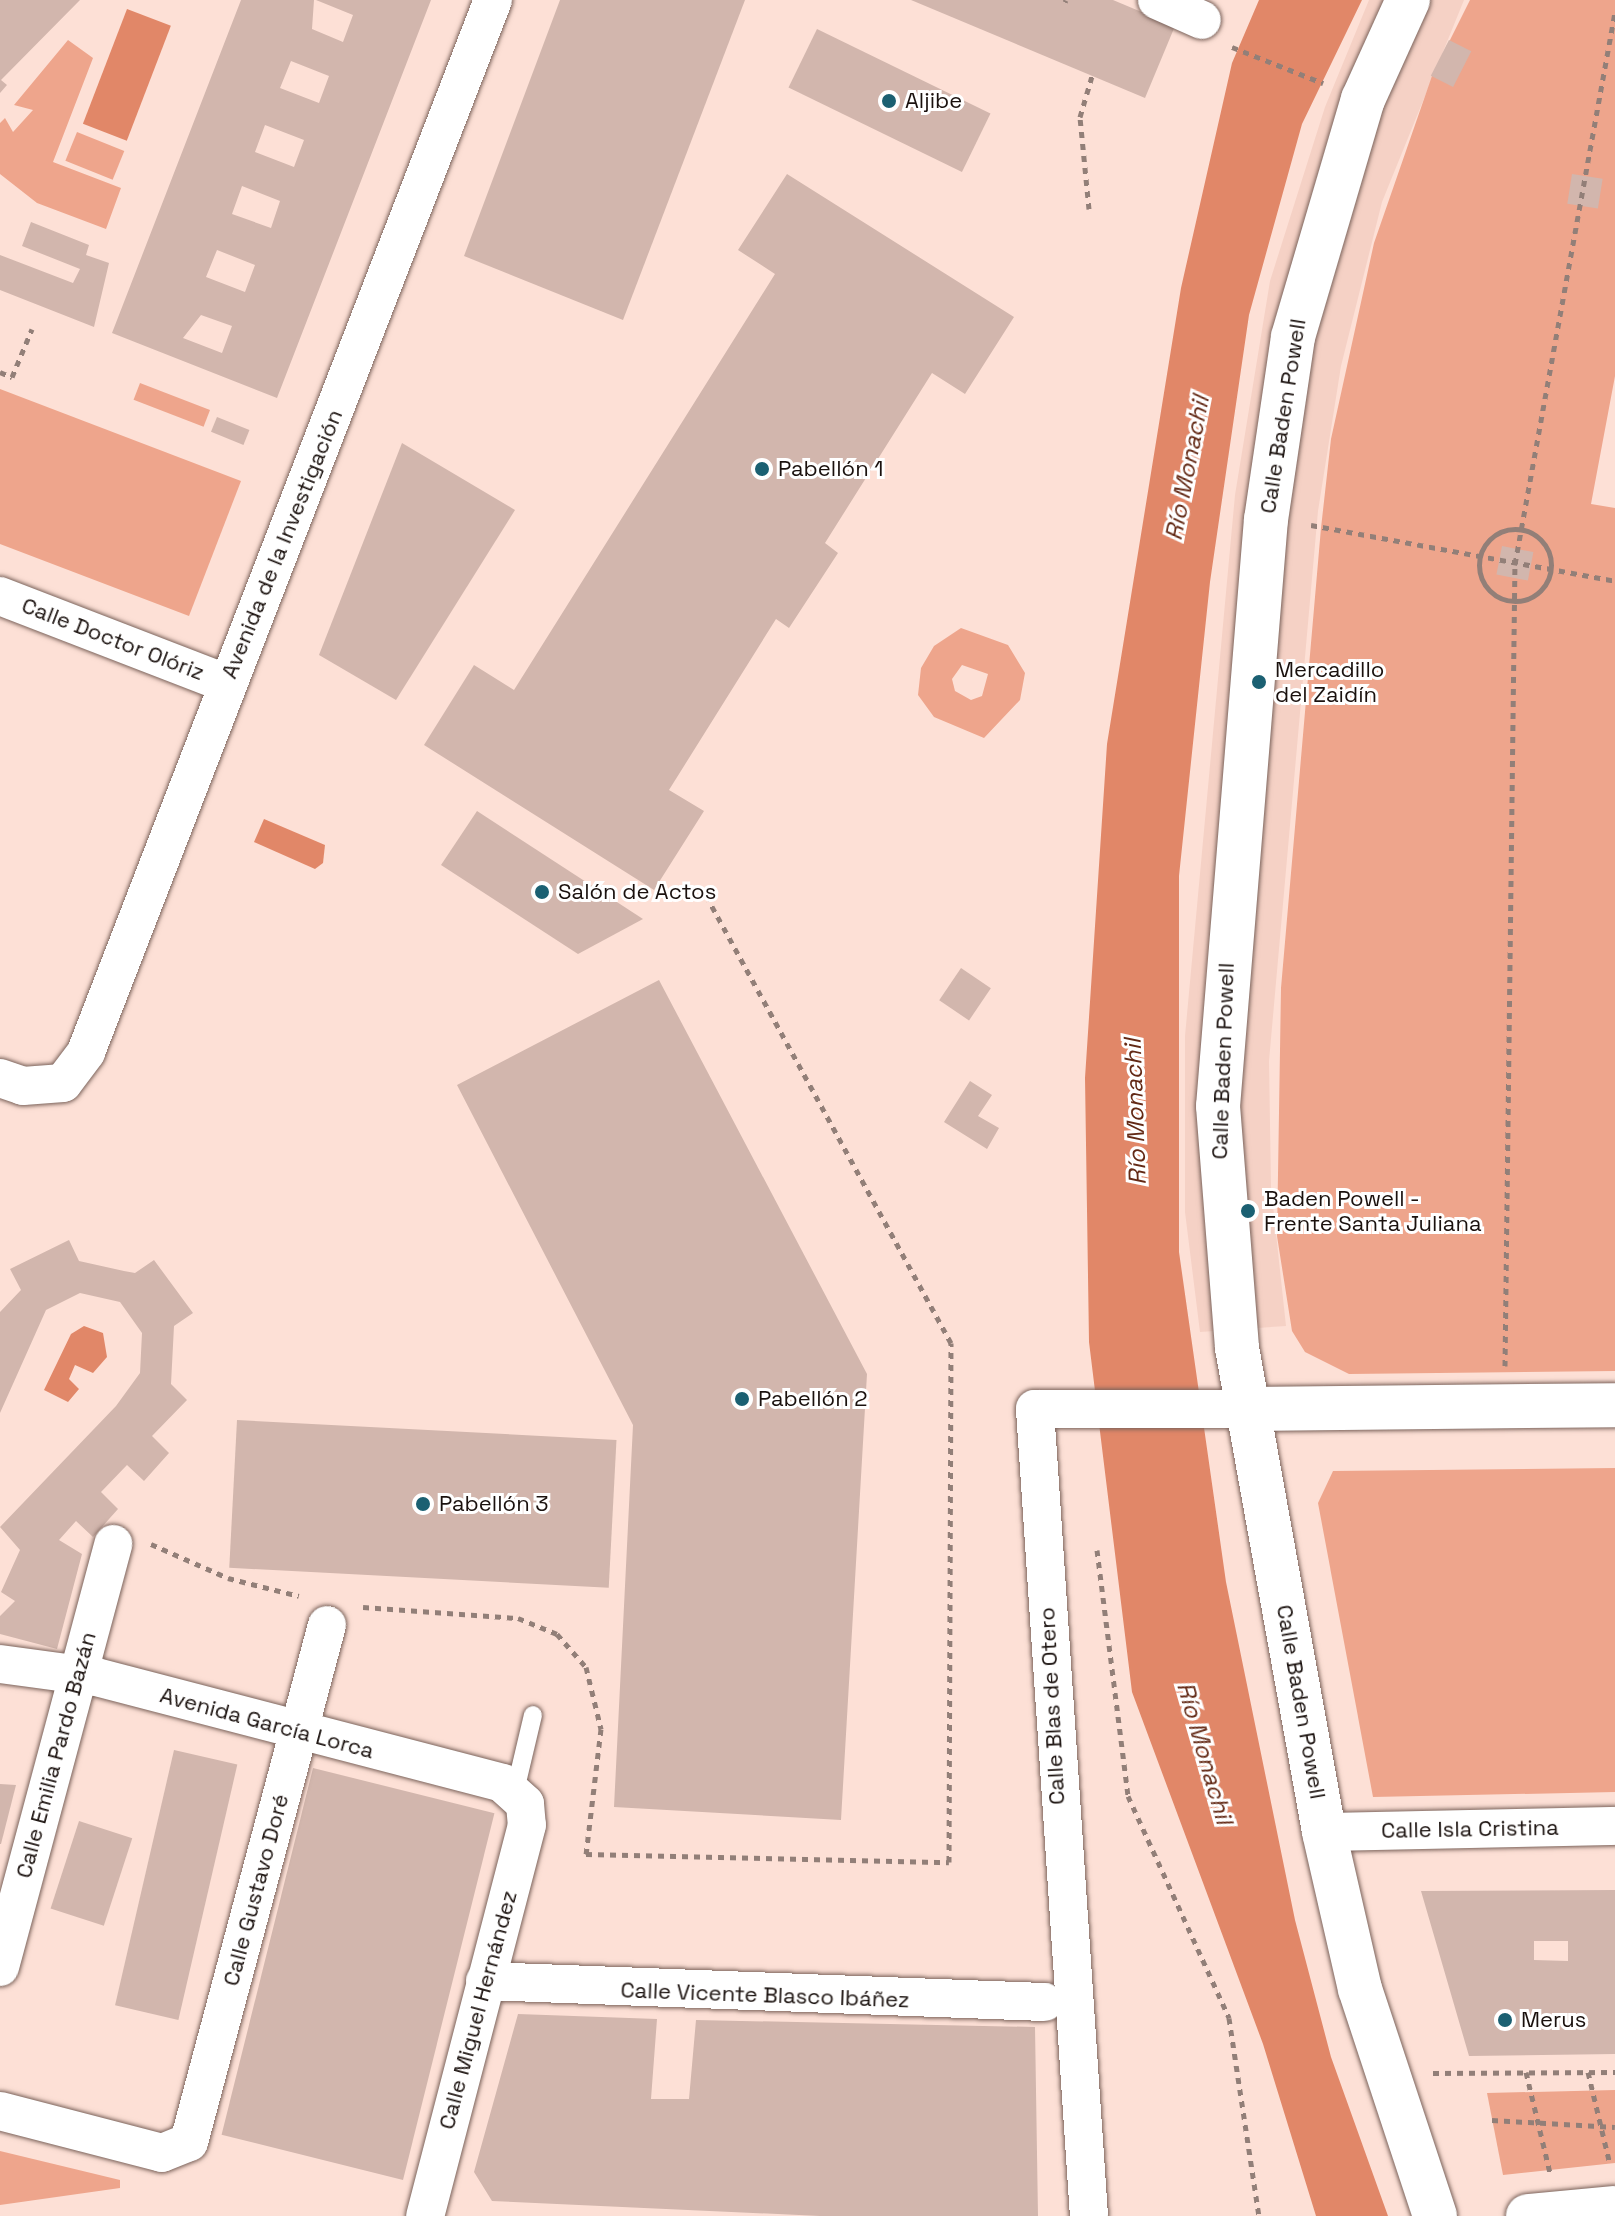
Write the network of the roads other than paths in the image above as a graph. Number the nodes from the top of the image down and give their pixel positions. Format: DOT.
graph roads {
  1 [pos="493,0"];
  2 [pos="1157,0"];
  3 [pos="1408,0"];
  4 [pos="1215,33"];
  5 [pos="0,596"];
  6 [pos="226,683"];
  7 [pos="0,1078"];
  8 [pos="1615,1405"];
  9 [pos="1228,1408"];
  10 [pos="124,1541"];
  11 [pos="329,1615"];
  12 [pos="0,1664"];
  13 [pos="76,1677"];
  14 [pos="533,1715"];
  15 [pos="298,1731"];
  16 [pos="520,1798"];
  17 [pos="1615,1826"];
  18 [pos="1324,1832"];
  19 [pos="0,1967"];
  20 [pos="485,1981"];
  21 [pos="1045,2002"];
  22 [pos="0,2111"];
  23 [pos="1614,2192"];
  24 [pos="1540,2199"];
  25 [pos="425,2216"];
  26 [pos="1089,2216"];
  27 [pos="1435,2216"];
  1 -- 6 [label="street, Avenida de la Investigación"];
  2 -- 4 [label="street"];
  3 -- 9 [label="main road, Calle Baden Powell"];
  5 -- 6 [label="street, Calle Doctor Olóriz"];
  6 -- 7 [label="street, Avenida de la Investigación"];
  8 -- 9 [label="main road"];
  9 -- 18 [label="main road, Calle Baden Powell"];
  9 -- 26 [label="street, Calle Blas de Otero"];
  10 -- 13 [label="street, Calle Emilia Pardo Bazán"];
  11 -- 15 [label="street, Calle Gustavo Doré"];
  12 -- 13 [label="street, Avenida García Lorca"];
  13 -- 15 [label="street, Avenida García Lorca"];
  13 -- 19 [label="street, Calle Emilia Pardo Bazán"];
  14 -- 16 [label="lane"];
  15 -- 16 [label="street, Avenida García Lorca"];
  15 -- 22 [label="street, Calle Gustavo Doré"];
  16 -- 20 [label="street, Calle Miguel Hernández"];
  17 -- 18 [label="street, Calle Isla Cristina"];
  18 -- 27 [label="main road, Calle Baden Powell"];
  20 -- 21 [label="street, Calle Vicente Blasco Ibáñez"];
  20 -- 25 [label="street, Calle Miguel Hernández"];
  23 -- 24 [label="main road"];
}
